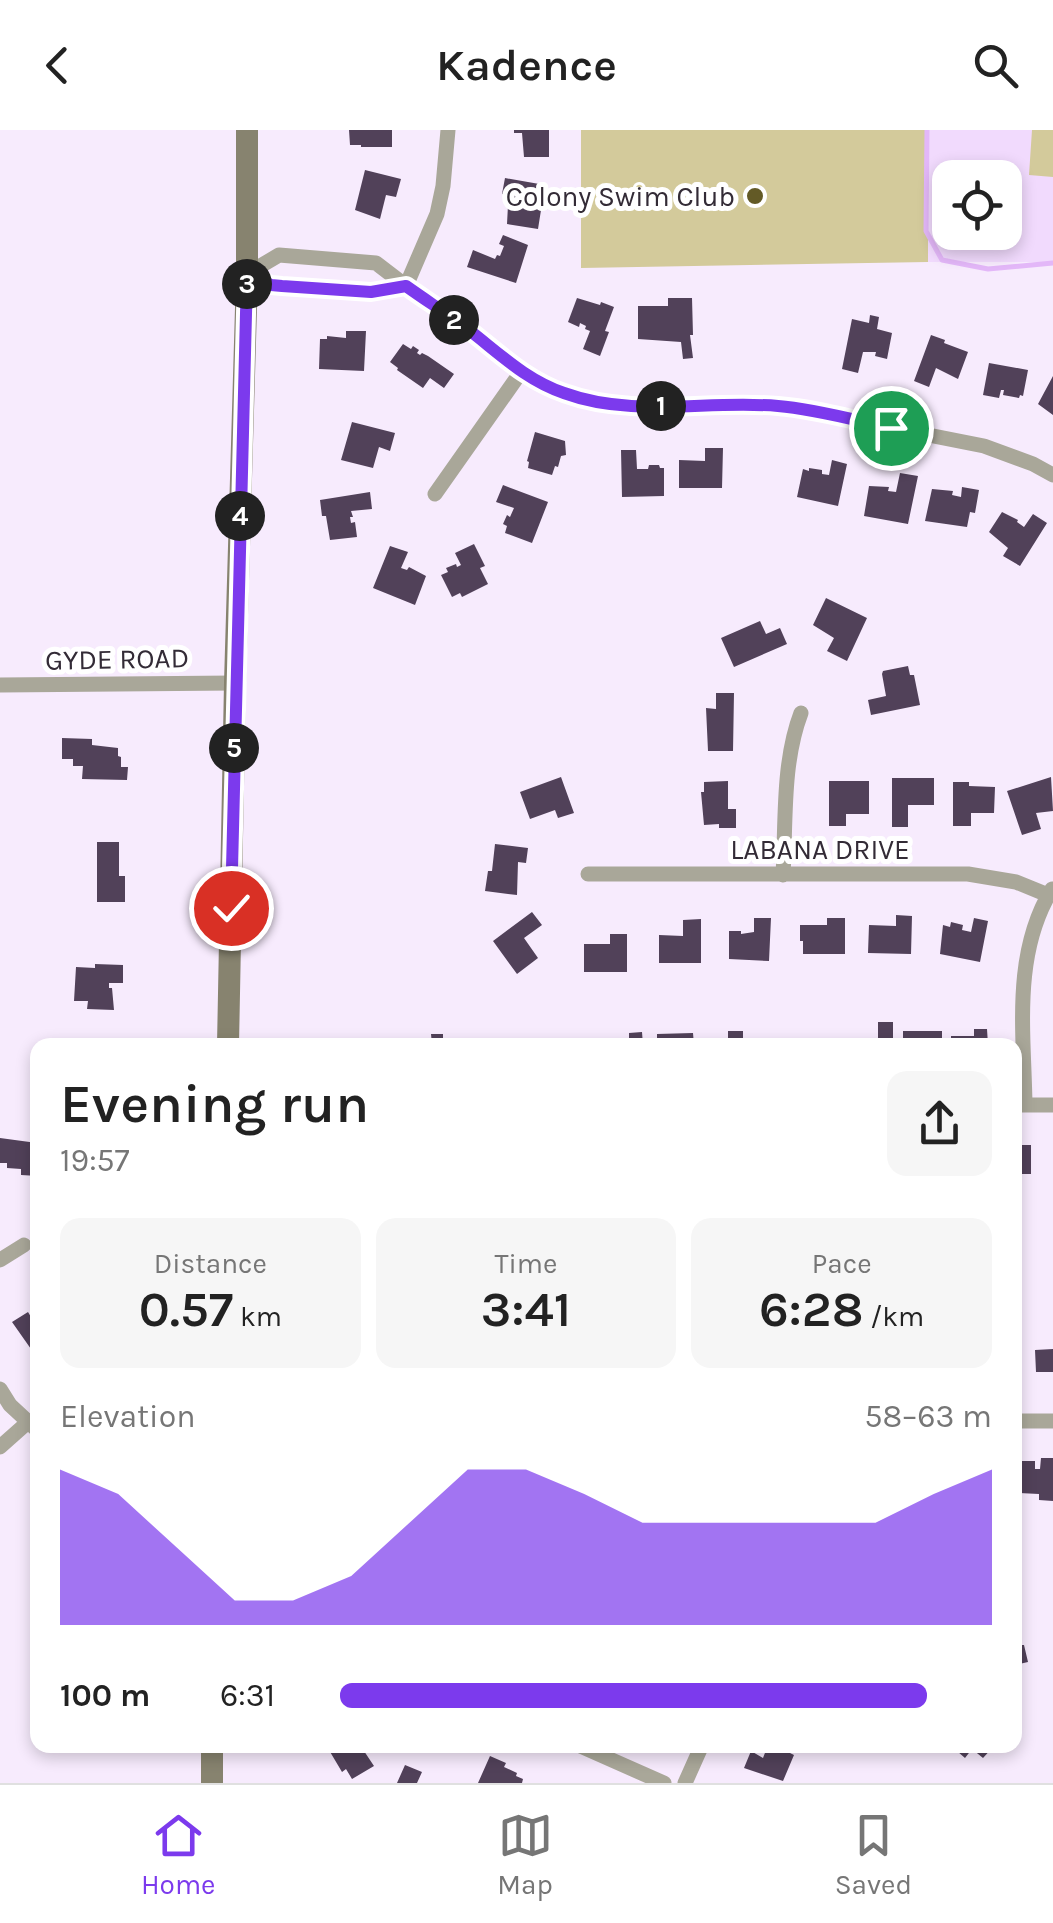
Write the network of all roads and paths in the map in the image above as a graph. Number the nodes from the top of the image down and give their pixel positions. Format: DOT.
graph roads {
  1 [pos="247,130"];
  2 [pos="448,130"];
  3 [pos="247,274"];
  4 [pos="406,286"];
  5 [pos="520,372"];
  6 [pos="1053,476"];
  7 [pos="435,494"];
  8 [pos="235,683"];
  9 [pos="0,685"];
  10 [pos="801,712"];
  11 [pos="588,874"];
  12 [pos="783,876"];
  13 [pos="1051,891"];
  14 [pos="228,1038"];
  15 [pos="1022,1038"];
  16 [pos="1022,1105"];
  17 [pos="1053,1105"];
  18 [pos="24,1245"];
  19 [pos="0,1260"];
  20 [pos="0,1389"];
  21 [pos="1053,1421"];
  22 [pos="1022,1422"];
  23 [pos="30,1425"];
  24 [pos="30,1428"];
  25 [pos="0,1447"];
  26 [pos="212,1753"];
  27 [pos="596,1753"];
  28 [pos="698,1753"];
  29 [pos="212,1783"];
  30 [pos="664,1783"];
  31 [pos="685,1783"];
  1 -- 3 [label="main road"];
  2 -- 4 [label="street"];
  3 -- 4 [label="street"];
  3 -- 4 [label="street"];
  3 -- 8 [label="main road"];
  4 -- 5 [label="street"];
  5 -- 6 [label="street"];
  5 -- 7 [label="street"];
  8 -- 9 [label="street, GYDE ROAD"];
  8 -- 14 [label="main road"];
  10 -- 12 [label="street"];
  11 -- 12 [label="street, LABANA DRIVE"];
  12 -- 13 [label="street, LABANA DRIVE"];
  13 -- 15 [label="street"];
  16 -- 17 [label="street"];
  18 -- 19 [label="street"];
  20 -- 23 [label="street"];
  21 -- 22 [label="street"];
  24 -- 25 [label="street"];
  26 -- 29 [label="main road"];
  27 -- 30 [label="street"];
  28 -- 31 [label="street"];
}
